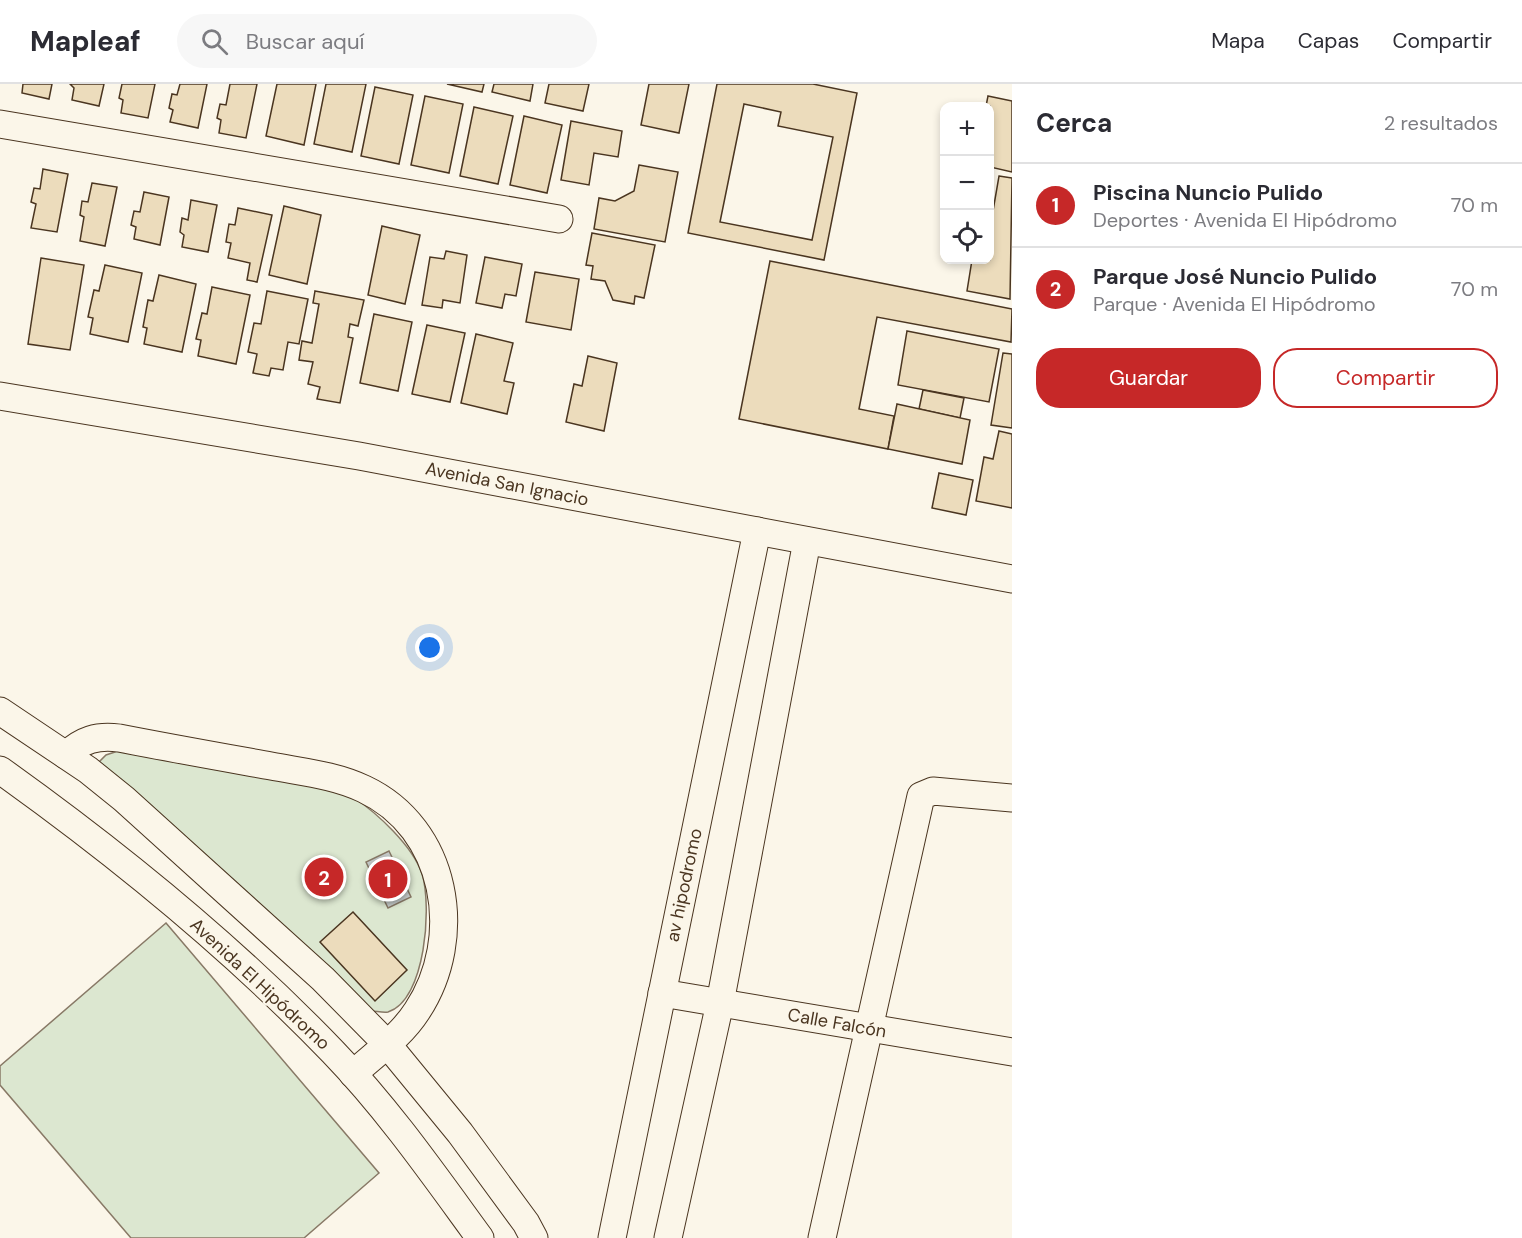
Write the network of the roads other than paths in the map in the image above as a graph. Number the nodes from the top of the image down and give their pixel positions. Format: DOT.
graph roads {
  1 [pos="0,124"];
  2 [pos="559,219"];
  3 [pos="1,392"];
  4 [pos="757,531"];
  5 [pos="807,541"];
  6 [pos="1012,579"];
  7 [pos="0,711"];
  8 [pos="66,755"];
  9 [pos="0,770"];
  10 [pos="1012,798"];
  11 [pos="662,993"];
  12 [pos="720,1003"];
  13 [pos="867,1028"];
  14 [pos="387,1044"];
  15 [pos="1012,1052"];
  16 [pos="352,1074"];
  17 [pos="480,1238"];
  18 [pos="534,1238"];
  19 [pos="612,1238"];
  20 [pos="668,1238"];
  21 [pos="822,1238"];
  1 -- 2 [label="street"];
  3 -- 4 [label="street, Avenida San Ignacio"];
  4 -- 5 [label="street, Avenida San Ignacio"];
  4 -- 11 [label="street, av hipodromo"];
  5 -- 6 [label="street, Avenida San Ignacio"];
  5 -- 12 [label="street"];
  7 -- 8 [label="street"];
  8 -- 14 [label="street"];
  8 -- 14 [label="street"];
  9 -- 16 [label="street, Avenida El Hipódromo"];
  10 -- 13 [label="street"];
  11 -- 12 [label="street, Calle Falcón"];
  11 -- 19 [label="street, av hipodromo"];
  12 -- 13 [label="street, Calle Falcón"];
  12 -- 20 [label="street"];
  13 -- 15 [label="street, Calle Falcón"];
  13 -- 21 [label="street"];
  14 -- 16 [label="street"];
  14 -- 18 [label="street"];
  16 -- 17 [label="street, Avenida El Hipódromo"];
}
